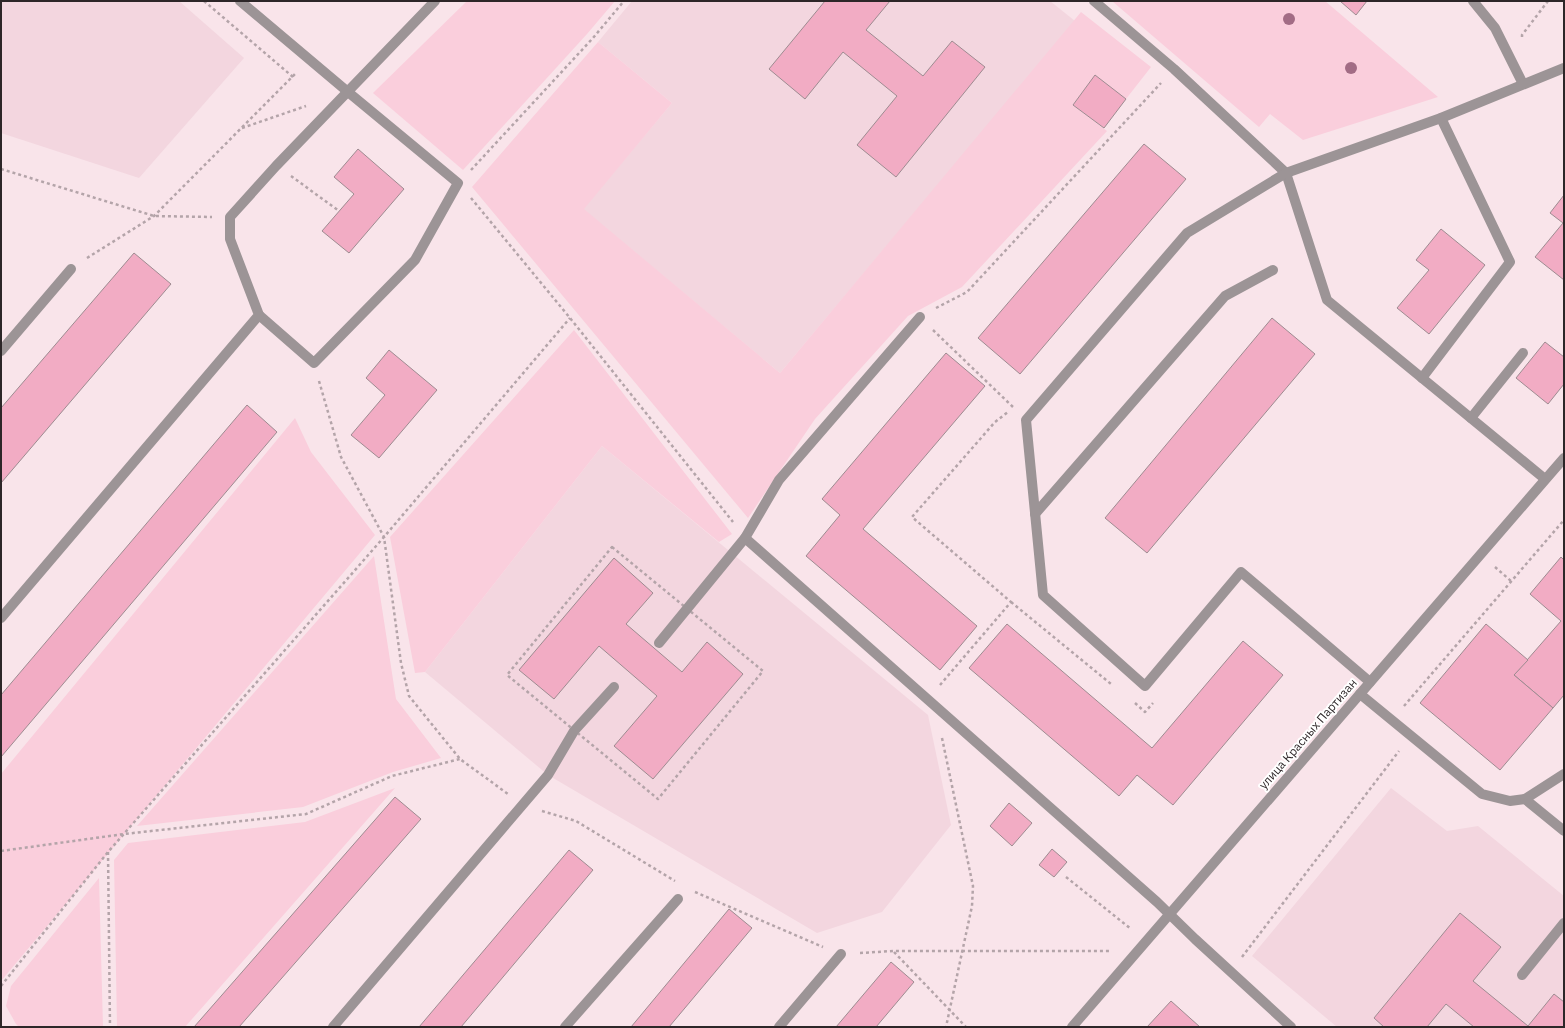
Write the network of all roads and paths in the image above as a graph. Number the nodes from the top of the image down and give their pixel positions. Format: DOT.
graph roads {
  1 [pos="204,1"];
  2 [pos="435,1"];
  3 [pos="624,1"];
  4 [pos="1094,1"];
  5 [pos="1473,1"];
  6 [pos="1548,1"];
  7 [pos="242,2"];
  8 [pos="1522,42"];
  9 [pos="309,60"];
  10 [pos="1564,68"];
  11 [pos="1174,69"];
  12 [pos="293,77"];
  13 [pos="1523,84"];
  14 [pos="348,92"];
  15 [pos="310,105"];
  16 [pos="1441,118"];
  17 [pos="242,128"];
  18 [pos="276,166"];
  19 [pos="1,169"];
  20 [pos="1286,173"];
  21 [pos="458,183"];
  22 [pos="339,211"];
  23 [pos="154,216"];
  24 [pos="230,217"];
  25 [pos="71,269"];
  26 [pos="1273,270"];
  27 [pos="259,316"];
  28 [pos="920,316"];
  29 [pos="570,318"];
  30 [pos="1,351"];
  31 [pos="1524,353"];
  32 [pos="314,363"];
  33 [pos="1422,378"];
  34 [pos="1471,418"];
  35 [pos="1026,420"];
  36 [pos="1564,458"];
  37 [pos="1545,480"];
  38 [pos="1035,514"];
  39 [pos="1564,520"];
  40 [pos="384,537"];
  41 [pos="745,538"];
  42 [pos="1492,565"];
  43 [pos="1511,581"];
  44 [pos="687,610"];
  45 [pos="1,618"];
  46 [pos="659,643"];
  47 [pos="1370,682"];
  48 [pos="614,687"];
  49 [pos="1360,694"];
  50 [pos="1404,707"];
  51 [pos="574,731"];
  52 [pos="941,733"];
  53 [pos="1411,735"];
  54 [pos="460,758"];
  55 [pos="1564,774"];
  56 [pos="1525,799"];
  57 [pos="523,805"];
  58 [pos="1564,831"];
  59 [pos="124,834"];
  60 [pos="1,851"];
  61 [pos="108,852"];
  62 [pos="1066,877"];
  63 [pos="681,884"];
  64 [pos="695,892"];
  65 [pos="678,899"];
  66 [pos="1170,914"];
  67 [pos="1564,924"];
  68 [pos="1132,931"];
  69 [pos="893,951"];
  70 [pos="961,951"];
  71 [pos="1111,951"];
  72 [pos="841,954"];
  73 [pos="1231,972"];
  74 [pos="1522,975"];
  75 [pos="1,986"];
  76 [pos="949,1010"];
  77 [pos="110,1027"];
  78 [pos="333,1027"];
  79 [pos="565,1027"];
  80 [pos="779,1027"];
  81 [pos="946,1027"];
  82 [pos="966,1027"];
  83 [pos="1072,1027"];
  84 [pos="1291,1027"];
  1 -- 12 [label="path"];
  2 -- 14 [label="street"];
  3 -- 21 [label="path"];
  4 -- 11 [label="street"];
  5 -- 13 [label="street"];
  6 -- 8 [label="path"];
  7 -- 9 [label="street"];
  9 -- 12 [label="path"];
  9 -- 14 [label="street"];
  10 -- 13 [label="street"];
  11 -- 20 [label="street"];
  11 -- 28 [label="path"];
  12 -- 17 [label="path"];
  13 -- 16 [label="street"];
  14 -- 18 [label="street"];
  14 -- 21 [label="street"];
  15 -- 17 [label="path"];
  16 -- 20 [label="street"];
  16 -- 33 [label="street"];
  17 -- 23 [label="path"];
  18 -- 22 [label="path"];
  18 -- 24 [label="street"];
  19 -- 23 [label="path"];
  20 -- 33 [label="street"];
  20 -- 35 [label="street"];
  21 -- 29 [label="path"];
  21 -- 32 [label="street"];
  23 -- 24 [label="path"];
  23 -- 25 [label="path"];
  24 -- 27 [label="street"];
  25 -- 30 [label="street"];
  26 -- 38 [label="street"];
  27 -- 32 [label="street"];
  27 -- 45 [label="street"];
  28 -- 35 [label="path"];
  28 -- 41 [label="street"];
  29 -- 40 [label="path"];
  29 -- 41 [label="path"];
  31 -- 34 [label="street"];
  32 -- 40 [label="path"];
  33 -- 34 [label="street"];
  34 -- 37 [label="street"];
  35 -- 38 [label="street"];
  36 -- 37 [label="street, улица Красных Партизан"];
  37 -- 47 [label="street, улица Красных Партизан"];
  38 -- 47 [label="street"];
  39 -- 43 [label="path"];
  40 -- 54 [label="path"];
  40 -- 59 [label="path"];
  41 -- 44 [label="street"];
  41 -- 66 [label="street"];
  42 -- 43 [label="path"];
  43 -- 50 [label="path"];
  44 -- 46 [label="street"];
  44 -- 51 [label="path"];
  44 -- 51 [label="path"];
  47 -- 49 [label="street, улица Красных Партизан"];
  48 -- 51 [label="street"];
  49 -- 53 [label="street"];
  49 -- 66 [label="street, улица Красных Партизан"];
  51 -- 57 [label="street"];
  52 -- 70 [label="path"];
  53 -- 56 [label="street"];
  53 -- 73 [label="path"];
  54 -- 57 [label="path"];
  54 -- 59 [label="path"];
  55 -- 56 [label="street"];
  56 -- 58 [label="street"];
  57 -- 63 [label="path"];
  57 -- 78 [label="street"];
  59 -- 60 [label="path"];
  59 -- 61 [label="path"];
  61 -- 75 [label="path"];
  61 -- 77 [label="path"];
  62 -- 68 [label="path"];
  64 -- 72 [label="path"];
  65 -- 79 [label="street"];
  66 -- 73 [label="street"];
  66 -- 83 [label="street, улица Красных Партизан"];
  67 -- 74 [label="street"];
  69 -- 70 [label="path"];
  69 -- 72 [label="path"];
  69 -- 76 [label="path"];
  70 -- 71 [label="path"];
  70 -- 76 [label="path"];
  72 -- 80 [label="street"];
  73 -- 84 [label="street"];
  76 -- 81 [label="path"];
  76 -- 82 [label="path"];
}
